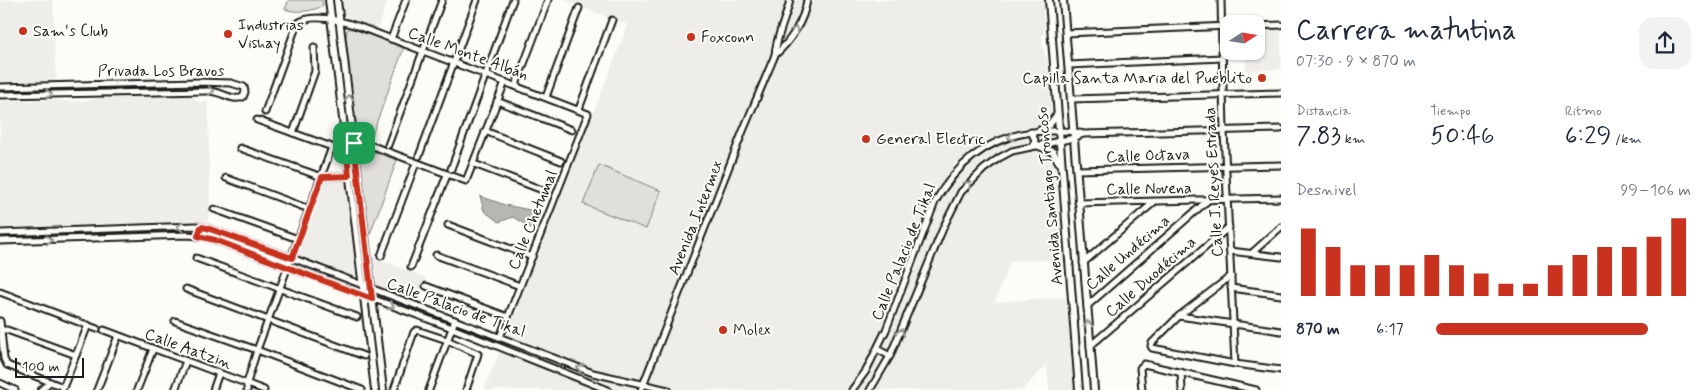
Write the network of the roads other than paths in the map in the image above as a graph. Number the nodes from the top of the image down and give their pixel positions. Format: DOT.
graph roads {
  1 [pos="329,0"];
  2 [pos="337,0"];
  3 [pos="406,0"];
  4 [pos="442,0"];
  5 [pos="476,0"];
  6 [pos="513,0"];
  7 [pos="548,0"];
  8 [pos="790,0"];
  9 [pos="807,0"];
  10 [pos="1049,0"];
  11 [pos="1059,0"];
  12 [pos="1063,0"];
  13 [pos="1221,0"];
  14 [pos="580,8"];
  15 [pos="1222,15"];
  16 [pos="331,18"];
  17 [pos="1065,19"];
  18 [pos="339,20"];
  19 [pos="612,20"];
  20 [pos="1281,25"];
  21 [pos="1220,26"];
  22 [pos="1265,26"];
  23 [pos="1066,32"];
  24 [pos="391,39"];
  25 [pos="314,47"];
  26 [pos="422,51"];
  27 [pos="775,55"];
  28 [pos="1054,58"];
  29 [pos="1220,58"];
  30 [pos="1222,60"];
  31 [pos="453,63"];
  32 [pos="1068,65"];
  33 [pos="485,74"];
  34 [pos="505,82"];
  35 [pos="516,86"];
  36 [pos="0,87"];
  37 [pos="1281,93"];
  38 [pos="1223,94"];
  39 [pos="0,96"];
  40 [pos="546,97"];
  41 [pos="1072,99"];
  42 [pos="497,101"];
  43 [pos="579,109"];
  44 [pos="265,112"];
  45 [pos="587,113"];
  46 [pos="1057,115"];
  47 [pos="258,120"];
  48 [pos="1281,129"];
  49 [pos="572,130"];
  50 [pos="485,131"];
  51 [pos="1039,131"];
  52 [pos="1059,131"];
  53 [pos="1224,131"];
  54 [pos="1032,132"];
  55 [pos="293,133"];
  56 [pos="1074,134"];
  57 [pos="1059,140"];
  58 [pos="346,143"];
  59 [pos="354,143"];
  60 [pos="388,145"];
  61 [pos="1035,145"];
  62 [pos="240,148"];
  63 [pos="419,156"];
  64 [pos="561,161"];
  65 [pos="416,163"];
  66 [pos="474,164"];
  67 [pos="1281,165"];
  68 [pos="1226,166"];
  69 [pos="1061,167"];
  70 [pos="451,169"];
  71 [pos="1076,170"];
  72 [pos="447,175"];
  73 [pos="349,176"];
  74 [pos="322,177"];
  75 [pos="226,178"];
  76 [pos="545,191"];
  77 [pos="1281,198"];
  78 [pos="1208,200"];
  79 [pos="1227,200"];
  80 [pos="1078,203"];
  81 [pos="1153,203"];
  82 [pos="214,209"];
  83 [pos="309,209"];
  84 [pos="448,225"];
  85 [pos="201,227"];
  86 [pos="1229,227"];
  87 [pos="1281,227"];
  88 [pos="0,233"];
  89 [pos="198,236"];
  90 [pos="298,239"];
  91 [pos="0,241"];
  92 [pos="1230,250"];
  93 [pos="1253,252"];
  94 [pos="436,255"];
  95 [pos="381,256"];
  96 [pos="532,257"];
  97 [pos="1281,257"];
  98 [pos="196,258"];
  99 [pos="292,258"];
  100 [pos="1083,263"];
  101 [pos="288,267"];
  102 [pos="411,267"];
  103 [pos="1231,276"];
  104 [pos="362,285"];
  105 [pos="426,286"];
  106 [pos="520,286"];
  107 [pos="280,288"];
  108 [pos="1232,288"];
  109 [pos="186,289"];
  110 [pos="372,290"];
  111 [pos="0,292"];
  112 [pos="363,295"];
  113 [pos="1281,295"];
  114 [pos="372,299"];
  115 [pos="1087,306"];
  116 [pos="1179,316"];
  117 [pos="357,317"];
  118 [pos="508,317"];
  119 [pos="268,320"];
  120 [pos="455,320"];
  121 [pos="0,321"];
  122 [pos="175,322"];
  123 [pos="88,325"];
  124 [pos="1234,325"];
  125 [pos="452,328"];
  126 [pos="97,329"];
  127 [pos="1,330"];
  128 [pos="104,330"];
  129 [pos="1281,331"];
  130 [pos="118,336"];
  131 [pos="500,337"];
  132 [pos="447,340"];
  133 [pos="1090,346"];
  134 [pos="153,349"];
  135 [pos="877,349"];
  136 [pos="257,350"];
  137 [pos="76,355"];
  138 [pos="364,356"];
  139 [pos="890,356"];
  140 [pos="186,362"];
  141 [pos="1235,364"];
  142 [pos="1281,370"];
  143 [pos="1181,372"];
  144 [pos="220,373"];
  145 [pos="50,382"];
  146 [pos="0,383"];
  147 [pos="247,383"];
  148 [pos="644,383"];
  149 [pos="56,384"];
  150 [pos="62,388"];
  151 [pos="15,390"];
  152 [pos="41,390"];
  153 [pos="50,390"];
  154 [pos="98,390"];
  155 [pos="137,390"];
  156 [pos="175,390"];
  157 [pos="213,390"];
  158 [pos="247,390"];
  159 [pos="264,390"];
  160 [pos="362,390"];
  161 [pos="375,390"];
  162 [pos="383,390"];
  163 [pos="394,390"];
  164 [pos="429,390"];
  165 [pos="466,390"];
  166 [pos="608,390"];
  167 [pos="641,390"];
  168 [pos="668,390"];
  169 [pos="852,390"];
  170 [pos="870,390"];
  171 [pos="1079,390"];
  172 [pos="1094,390"];
  173 [pos="1142,390"];
  174 [pos="1182,390"];
  175 [pos="1256,390"];
  1 -- 16 [label="main road"];
  2 -- 18 [label="main road"];
  3 -- 24 [label="street"];
  4 -- 26 [label="street"];
  5 -- 31 [label="street"];
  6 -- 33 [label="street"];
  7 -- 35 [label="street"];
  8 -- 27 [label="street, Avenida Intermex"];
  27 -- 9 [label="street, Avenida Intermex, one-way"];
  10 -- 28 [label="main road, Avenida Santiago Troncoso"];
  11 -- 17 [label="main road"];
  12 -- 17 [label="main road"];
  13 -- 15 [label="street, Calle J. Reyes Estrada"];
  14 -- 40 [label="street"];
  16 -- 18 [label="street, Calle Monte Albán"];
  16 -- 44 [label="street, Calle Monte Albán"];
  16 -- 58 [label="main road"];
  17 -- 23 [label="main road, Avenida Santiago Troncoso"];
  18 -- 24 [label="street, Calle Monte Albán"];
  59 -- 18 [label="main road, one-way"];
  19 -- 43 [label="street"];
  20 -- 22 [label="street"];
  21 -- 23 [label="street"];
  23 -- 32 [label="main road, Avenida Santiago Troncoso"];
  24 -- 26 [label="street, Calle Monte Albán"];
  25 -- 55 [label="street"];
  26 -- 31 [label="street, Calle Monte Albán"];
  26 -- 60 [label="street"];
  27 -- 148 [label="street, Avenida Intermex"];
  28 -- 32 [label="main road"];
  28 -- 46 [label="main road, Avenida Santiago Troncoso"];
  29 -- 32 [label="street"];
  30 -- 38 [label="street, Calle J. Reyes Estrada"];
  31 -- 33 [label="street, Calle Monte Albán"];
  31 -- 63 [label="street"];
  32 -- 41 [label="main road, Avenida Santiago Troncoso"];
  33 -- 34 [label="street, Calle Monte Albán"];
  33 -- 70 [label="street"];
  34 -- 35 [label="street, Calle Monte Albán"];
  34 -- 42 [label="street"];
  35 -- 40 [label="street, Calle Monte Albán"];
  39 -- 36 [label="street, Privada Los Bravos, one-way"];
  37 -- 38 [label="street"];
  38 -- 41 [label="street"];
  38 -- 53 [label="street, Calle J. Reyes Estrada"];
  40 -- 43 [label="street, Calle Monte Albán"];
  41 -- 56 [label="main road, Avenida Santiago Troncoso"];
  42 -- 49 [label="street"];
  42 -- 50 [label="street"];
  43 -- 45 [label="street, Calle Monte Albán"];
  45 -- 96 [label="street, Calle Chetumal"];
  46 -- 51 [label="main road"];
  46 -- 52 [label="main road, Avenida Santiago Troncoso"];
  47 -- 55 [label="street"];
  48 -- 53 [label="street"];
  50 -- 64 [label="street"];
  50 -- 66 [label="street"];
  51 -- 52 [label="street, Calle Palacio de Tikal"];
  51 -- 54 [label="street, Calle Palacio de Tikal"];
  52 -- 56 [label="street, Calle Palacio de Tikal"];
  52 -- 57 [label="main road, Avenida Santiago Troncoso"];
  53 -- 56 [label="street"];
  53 -- 68 [label="street, Calle J. Reyes Estrada"];
  54 -- 61 [label="street"];
  54 -- 135 [label="street, Calle Palacio de Tikal, one-way"];
  55 -- 74 [label="street"];
  56 -- 57 [label="street, Calle Palacio de Tikal"];
  56 -- 71 [label="main road, Avenida Santiago Troncoso"];
  57 -- 61 [label="street, Calle Palacio de Tikal"];
  57 -- 69 [label="main road, Avenida Santiago Troncoso"];
  58 -- 59 [label="street"];
  58 -- 73 [label="main road"];
  59 -- 65 [label="street"];
  59 -- 110 [label="main road"];
  61 -- 69 [label="main road"];
  139 -- 61 [label="street, Calle Palacio de Tikal, one-way"];
  62 -- 74 [label="street"];
  65 -- 72 [label="street"];
  65 -- 95 [label="street"];
  66 -- 72 [label="street"];
  66 -- 76 [label="street"];
  67 -- 68 [label="street, Calle Octava"];
  68 -- 71 [label="street, Calle Octava"];
  68 -- 79 [label="street, Calle J. Reyes Estrada"];
  69 -- 171 [label="main road, Avenida Santiago Troncoso"];
  71 -- 80 [label="main road, Avenida Santiago Troncoso"];
  72 -- 102 [label="street"];
  73 -- 74 [label="street"];
  73 -- 104 [label="main road"];
  74 -- 83 [label="street"];
  75 -- 83 [label="street"];
  77 -- 79 [label="street, Calle Novena"];
  78 -- 79 [label="street, Calle Novena"];
  78 -- 81 [label="street, Calle Novena"];
  78 -- 115 [label="street, Calle Undécima"];
  79 -- 86 [label="street, Calle J. Reyes Estrada"];
  80 -- 81 [label="street, Calle Novena"];
  80 -- 100 [label="main road, Avenida Santiago Troncoso"];
  81 -- 100 [label="street"];
  82 -- 90 [label="street"];
  83 -- 90 [label="street"];
  84 -- 96 [label="street"];
  85 -- 88 [label="street, Calle Palacio de Tikal, one-way"];
  85 -- 89 [label="street"];
  85 -- 99 [label="street, Calle Palacio de Tikal"];
  86 -- 92 [label="street, Calle J. Reyes Estrada"];
  86 -- 133 [label="street, Calle Duodécima"];
  87 -- 93 [label="street"];
  91 -- 89 [label="street, Calle Palacio de Tikal, one-way"];
  89 -- 101 [label="street, Calle Palacio de Tikal"];
  90 -- 99 [label="street"];
  92 -- 93 [label="street"];
  92 -- 103 [label="street, Calle J. Reyes Estrada"];
  93 -- 97 [label="street"];
  94 -- 106 [label="street"];
  96 -- 106 [label="street, Calle Chetumal"];
  98 -- 107 [label="street"];
  99 -- 101 [label="street"];
  99 -- 104 [label="street, Calle Palacio de Tikal"];
  100 -- 115 [label="main road, Avenida Santiago Troncoso"];
  101 -- 107 [label="street"];
  101 -- 112 [label="street, Calle Palacio de Tikal"];
  103 -- 108 [label="street, Calle J. Reyes Estrada"];
  103 -- 116 [label="street"];
  104 -- 110 [label="street, Calle Palacio de Tikal"];
  104 -- 112 [label="main road"];
  105 -- 118 [label="street"];
  106 -- 118 [label="street, Calle Chetumal"];
  107 -- 117 [label="street"];
  107 -- 119 [label="street"];
  108 -- 113 [label="street"];
  108 -- 124 [label="street, Calle J. Reyes Estrada"];
  109 -- 119 [label="street"];
  110 -- 114 [label="main road"];
  110 -- 120 [label="street, Calle Palacio de Tikal"];
  111 -- 123 [label="street"];
  112 -- 114 [label="street, Calle Palacio de Tikal"];
  112 -- 161 [label="main road"];
  114 -- 125 [label="street, Calle Palacio de Tikal, one-way"];
  114 -- 162 [label="main road"];
  133 -- 115 [label="main road, Avenida Santiago Troncoso, one-way"];
  116 -- 124 [label="street"];
  116 -- 141 [label="street"];
  118 -- 131 [label="street, Calle Chetumal"];
  119 -- 136 [label="street"];
  119 -- 138 [label="street"];
  120 -- 125 [label="street"];
  120 -- 131 [label="street, Calle Palacio de Tikal"];
  121 -- 127 [label="street"];
  122 -- 136 [label="street"];
  123 -- 126 [label="street"];
  123 -- 137 [label="street"];
  124 -- 129 [label="street"];
  124 -- 141 [label="street, Calle J. Reyes Estrada"];
  125 -- 132 [label="street"];
  125 -- 166 [label="street, Calle Palacio de Tikal"];
  127 -- 137 [label="street"];
  127 -- 145 [label="street"];
  128 -- 130 [label="street, Calle Aatzin"];
  130 -- 134 [label="street, Calle Aatzin"];
  130 -- 154 [label="street"];
  148 -- 131 [label="street, Calle Palacio de Tikal, one-way"];
  132 -- 163 [label="street"];
  132 -- 164 [label="street"];
  132 -- 165 [label="street"];
  133 -- 172 [label="main road, Avenida Santiago Troncoso"];
  134 -- 140 [label="street, Calle Aatzin"];
  134 -- 155 [label="street"];
  135 -- 139 [label="street"];
  135 -- 169 [label="street, Calle Palacio de Tikal"];
  136 -- 147 [label="street"];
  136 -- 160 [label="street"];
  137 -- 150 [label="street"];
  139 -- 170 [label="street, Calle Palacio de Tikal"];
  140 -- 144 [label="street, Calle Aatzin"];
  140 -- 156 [label="street"];
  141 -- 142 [label="street"];
  143 -- 173 [label="street"];
  143 -- 174 [label="street"];
  143 -- 175 [label="street"];
  144 -- 147 [label="street, Calle Aatzin"];
  144 -- 157 [label="street"];
  145 -- 149 [label="street"];
  145 -- 152 [label="street"];
  146 -- 151 [label="street"];
  147 -- 158 [label="street"];
  147 -- 159 [label="street, Calle Aatzin"];
  148 -- 167 [label="street, Avenida Intermex"];
  148 -- 168 [label="street, Calle Palacio de Tikal"];
  149 -- 150 [label="street"];
  149 -- 153 [label="street"];
}
